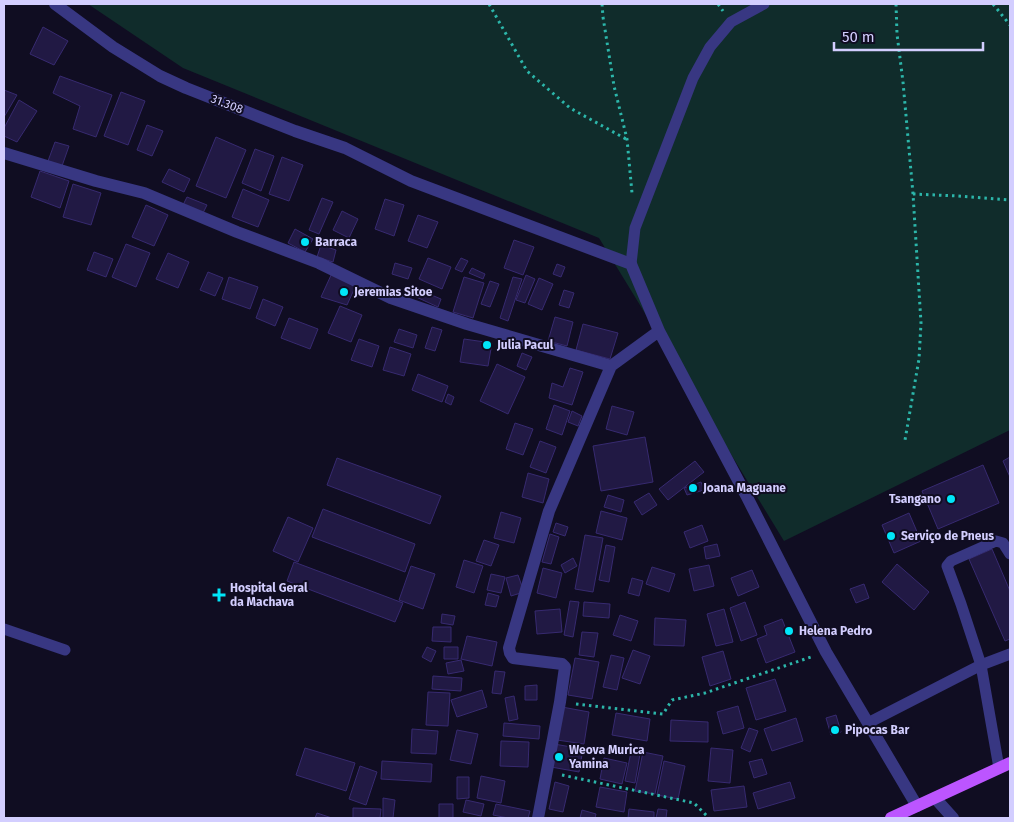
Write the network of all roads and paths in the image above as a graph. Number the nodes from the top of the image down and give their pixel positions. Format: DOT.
graph roads {
  1 [pos="55,4"];
  2 [pos="489,4"];
  3 [pos="602,4"];
  4 [pos="764,4"];
  5 [pos="896,4"];
  6 [pos="993,4"];
  7 [pos="1010,25"];
  8 [pos="627,139"];
  9 [pos="4,153"];
  10 [pos="913,194"];
  11 [pos="632,199"];
  12 [pos="1010,200"];
  13 [pos="631,264"];
  14 [pos="659,331"];
  15 [pos="612,366"];
  16 [pos="905,440"];
  17 [pos="1010,554"];
  18 [pos="4,629"];
  19 [pos="65,650"];
  20 [pos="826,652"];
  21 [pos="1010,654"];
  22 [pos="981,666"];
  23 [pos="560,702"];
  24 [pos="868,723"];
  25 [pos="1005,766"];
  26 [pos="546,772"];
  27 [pos="935,798"];
  28 [pos="917,806"];
  29 [pos="538,818"];
  30 [pos="709,818"];
  31 [pos="891,818"];
  32 [pos="953,818"];
  1 -- 13 [label="street, 31.308"];
  2 -- 8 [label="path"];
  3 -- 8 [label="path"];
  4 -- 13 [label="lane"];
  5 -- 10 [label="path"];
  6 -- 7 [label="path"];
  8 -- 11 [label="path"];
  9 -- 15 [label="street"];
  10 -- 12 [label="path"];
  10 -- 16 [label="path"];
  13 -- 14 [label="street"];
  14 -- 15 [label="street"];
  14 -- 20 [label="street"];
  15 -- 23 [label="street"];
  17 -- 22 [label="lane"];
  18 -- 19 [label="lane"];
  20 -- 23 [label="path"];
  20 -- 24 [label="street"];
  21 -- 22 [label="lane"];
  22 -- 24 [label="lane"];
  22 -- 25 [label="lane"];
  23 -- 26 [label="street"];
  24 -- 28 [label="street"];
  25 -- 27 [label="main road"];
  26 -- 29 [label="street"];
  26 -- 30 [label="path"];
  27 -- 28 [label="main road"];
  27 -- 32 [label="street"];
  28 -- 31 [label="main road"];
}
